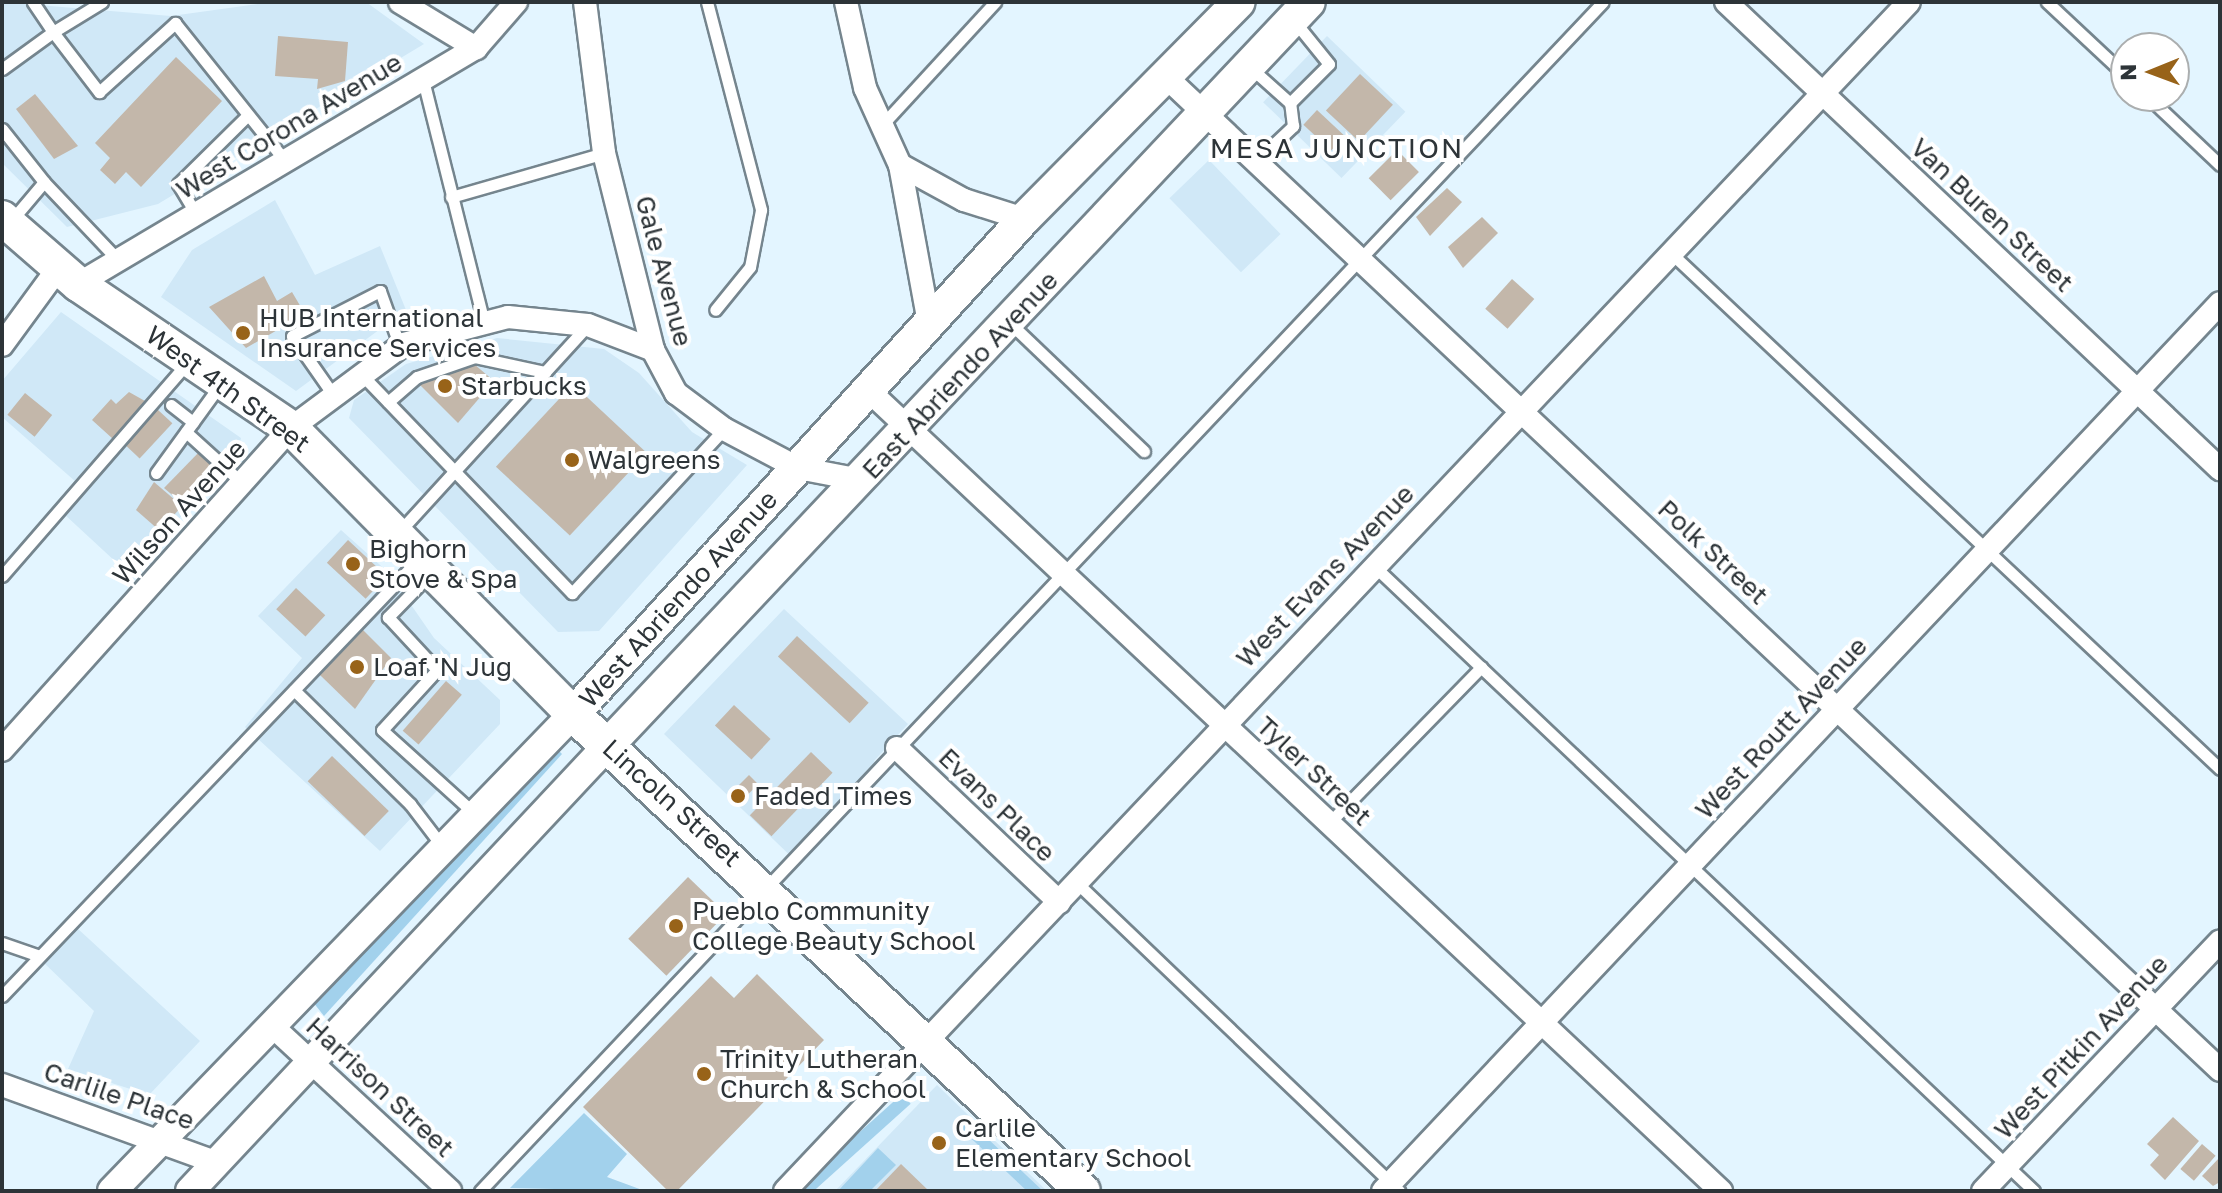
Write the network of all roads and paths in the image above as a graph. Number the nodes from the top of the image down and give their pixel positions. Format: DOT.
graph roads {
  1 [pos="33,2"];
  2 [pos="102,2"];
  3 [pos="400,2"];
  4 [pos="516,2"];
  5 [pos="585,2"];
  6 [pos="707,2"];
  7 [pos="846,2"];
  8 [pos="995,2"];
  9 [pos="1603,2"];
  10 [pos="1726,2"];
  11 [pos="1909,2"];
  12 [pos="2047,2"];
  13 [pos="1235,5"];
  14 [pos="1301,11"];
  15 [pos="53,32"];
  16 [pos="476,48"];
  17 [pos="2110,61"];
  18 [pos="1249,67"];
  19 [pos="2,69"];
  20 [pos="1165,76"];
  21 [pos="423,80"];
  22 [pos="1823,93"];
  23 [pos="1290,103"];
  24 [pos="2164,112"];
  25 [pos="1207,113"];
  26 [pos="248,115"];
  27 [pos="882,125"];
  28 [pos="2,129"];
  29 [pos="604,153"];
  30 [pos="1257,160"];
  31 [pos="285,161"];
  32 [pos="900,165"];
  33 [pos="2220,165"];
  34 [pos="44,182"];
  35 [pos="451,197"];
  36 [pos="196,214"];
  37 [pos="1024,219"];
  38 [pos="5,220"];
  39 [pos="1672,254"];
  40 [pos="1361,259"];
  41 [pos="118,260"];
  42 [pos="69,275"];
  43 [pos="2220,303"];
  44 [pos="715,310"];
  45 [pos="1009,322"];
  46 [pos="484,323"];
  47 [pos="929,323"];
  48 [pos="588,325"];
  49 [pos="2,345"];
  50 [pos="400,347"];
  51 [pos="653,350"];
  52 [pos="190,360"];
  53 [pos="545,372"];
  54 [pos="362,375"];
  55 [pos="223,382"];
  56 [pos="2137,390"];
  57 [pos="869,391"];
  58 [pos="334,396"];
  59 [pos="388,402"];
  60 [pos="171,405"];
  61 [pos="1523,411"];
  62 [pos="190,427"];
  63 [pos="291,428"];
  64 [pos="724,429"];
  65 [pos="910,429"];
  66 [pos="1144,451"];
  67 [pos="798,468"];
  68 [pos="2220,469"];
  69 [pos="156,473"];
  70 [pos="456,473"];
  71 [pos="861,480"];
  72 [pos="242,483"];
  73 [pos="397,533"];
  74 [pos="1987,550"];
  75 [pos="428,564"];
  76 [pos="1374,566"];
  77 [pos="1063,574"];
  78 [pos="2,576"];
  79 [pos="1481,667"];
  80 [pos="294,690"];
  81 [pos="1838,709"];
  82 [pos="573,714"];
  83 [pos="1222,723"];
  84 [pos="608,745"];
  85 [pos="897,748"];
  86 [pos="2,750"];
  87 [pos="2220,769"];
  88 [pos="474,813"];
  89 [pos="1329,823"];
  90 [pos="442,847"];
  91 [pos="1690,866"];
  92 [pos="1077,883"];
  93 [pos="767,890"];
  94 [pos="1059,902"];
  95 [pos="2220,941"];
  96 [pos="2,943"];
  97 [pos="39,956"];
  98 [pos="2,996"];
  99 [pos="2155,1009"];
  100 [pos="1542,1023"];
  101 [pos="271,1025"];
  102 [pos="927,1042"];
  103 [pos="313,1064"];
  104 [pos="2220,1070"];
  105 [pos="2,1085"];
  106 [pos="163,1138"];
  107 [pos="217,1163"];
  108 [pos="2008,1166"];
  109 [pos="1391,1188"];
  110 [pos="112,1191"];
  111 [pos="190,1191"];
  112 [pos="450,1191"];
  113 [pos="480,1191"];
  114 [pos="785,1191"];
  115 [pos="1083,1191"];
  116 [pos="1721,1191"];
  117 [pos="1983,1191"];
  118 [pos="2034,1191"];
  1 -- 15 [label="lane"];
  2 -- 15 [label="lane"];
  3 -- 16 [label="street"];
  4 -- 16 [label="street, West Corona Avenue"];
  5 -- 29 [label="street, Gale Avenue"];
  6 -- 44 [label="lane"];
  7 -- 27 [label="street"];
  8 -- 27 [label="lane"];
  9 -- 40 [label="lane"];
  10 -- 22 [label="street, Van Buren Street"];
  11 -- 22 [label="street, West Evans Avenue"];
  12 -- 17 [label="lane"];
  13 -- 20 [label="main road, West Abriendo Avenue"];
  14 -- 18 [label="main road, East Abriendo Avenue"];
  14 -- 23 [label="lane"];
  15 -- 19 [label="lane"];
  15 -- 26 [label="lane"];
  16 -- 21 [label="street, West Corona Avenue"];
  18 -- 23 [label="lane"];
  18 -- 25 [label="main road, East Abriendo Avenue"];
  20 -- 25 [label="street, Polk Street"];
  20 -- 37 [label="main road, West Abriendo Avenue"];
  21 -- 31 [label="street, West Corona Avenue"];
  21 -- 35 [label="lane"];
  22 -- 39 [label="street, West Evans Avenue"];
  22 -- 56 [label="street, Van Buren Street"];
  23 -- 30 [label="lane"];
  24 -- 33 [label="lane"];
  25 -- 30 [label="street, Polk Street"];
  25 -- 45 [label="main road, East Abriendo Avenue"];
  26 -- 31 [label="lane"];
  26 -- 36 [label="lane"];
  27 -- 32 [label="street"];
  28 -- 34 [label="lane"];
  29 -- 35 [label="lane"];
  29 -- 51 [label="street, Gale Avenue"];
  30 -- 40 [label="street, Polk Street"];
  31 -- 36 [label="street, West Corona Avenue"];
  32 -- 37 [label="street"];
  32 -- 47 [label="street"];
  34 -- 38 [label="lane"];
  34 -- 41 [label="lane"];
  35 -- 46 [label="lane"];
  36 -- 41 [label="street, West Corona Avenue"];
  37 -- 47 [label="main road, West Abriendo Avenue"];
  38 -- 42 [label="main road, West 4th Street"];
  39 -- 61 [label="street, West Evans Avenue"];
  39 -- 74 [label="lane"];
  40 -- 61 [label="street, Polk Street"];
  40 -- 77 [label="lane"];
  41 -- 42 [label="street, West Corona Avenue"];
  42 -- 49 [label="street, West Corona Avenue"];
  42 -- 52 [label="main road, West 4th Street"];
  43 -- 56 [label="street, West Routt Avenue"];
  45 -- 65 [label="main road, East Abriendo Avenue"];
  45 -- 66 [label="lane"];
  46 -- 48 [label="street, Wilson Avenue"];
  46 -- 50 [label="street, Wilson Avenue"];
  47 -- 57 [label="main road, West Abriendo Avenue"];
  48 -- 51 [label="street, Wilson Avenue"];
  48 -- 53 [label="lane"];
  50 -- 54 [label="street, Wilson Avenue"];
  50 -- 58 [label="lane"];
  51 -- 64 [label="street, Gale Avenue"];
  52 -- 55 [label="main road, West 4th Street"];
  52 -- 78 [label="lane"];
  53 -- 59 [label="lane"];
  53 -- 70 [label="lane"];
  54 -- 58 [label="street, Wilson Avenue"];
  54 -- 59 [label="lane"];
  55 -- 62 [label="lane"];
  55 -- 63 [label="main road, West 4th Street"];
  56 -- 68 [label="street, Van Buren Street"];
  56 -- 74 [label="street, West Routt Avenue"];
  57 -- 65 [label="street, Tyler Street"];
  57 -- 67 [label="main road, West Abriendo Avenue"];
  58 -- 63 [label="street, Wilson Avenue"];
  59 -- 70 [label="lane"];
  60 -- 62 [label="lane"];
  61 -- 76 [label="street, West Evans Avenue"];
  61 -- 81 [label="street, Polk Street"];
  62 -- 69 [label="lane"];
  62 -- 72 [label="lane"];
  63 -- 72 [label="street, Wilson Avenue"];
  63 -- 73 [label="main road, West 4th Street"];
  64 -- 67 [label="street, Gale Avenue"];
  64 -- 70 [label="lane"];
  65 -- 71 [label="main road, East Abriendo Avenue"];
  65 -- 77 [label="street, Tyler Street"];
  67 -- 71 [label="street, Gale Avenue"];
  67 -- 82 [label="main road, West Abriendo Avenue"];
  70 -- 73 [label="lane"];
  71 -- 84 [label="main road, East Abriendo Avenue"];
  72 -- 86 [label="street, Wilson Avenue"];
  73 -- 75 [label="main road, West 4th Street"];
  74 -- 81 [label="street, West Routt Avenue"];
  74 -- 87 [label="lane"];
  75 -- 80 [label="lane"];
  75 -- 82 [label="main road, West 4th Street"];
  75 -- 88 [label="lane"];
  76 -- 79 [label="lane"];
  76 -- 83 [label="street, West Evans Avenue"];
  77 -- 83 [label="street, Tyler Street"];
  77 -- 85 [label="lane"];
  79 -- 89 [label="lane"];
  79 -- 91 [label="lane"];
  80 -- 90 [label="lane"];
  80 -- 97 [label="lane"];
  81 -- 91 [label="street, West Routt Avenue"];
  81 -- 99 [label="street, Polk Street"];
  82 -- 84 [label="main road, Lincoln Street"];
  82 -- 88 [label="street, West Abriendo Avenue"];
  83 -- 89 [label="street, Tyler Street"];
  83 -- 92 [label="street, West Evans Avenue"];
  84 -- 93 [label="main road, Lincoln Street"];
  84 -- 103 [label="street, West Abriendo Avenue"];
  85 -- 93 [label="lane"];
  85 -- 94 [label="street, Evans Place"];
  88 -- 90 [label="street, West Abriendo Avenue"];
  89 -- 100 [label="street, Tyler Street"];
  90 -- 101 [label="street, West Abriendo Avenue"];
  91 -- 100 [label="street, West Routt Avenue"];
  91 -- 108 [label="lane"];
  92 -- 94 [label="street, West Evans Avenue"];
  92 -- 109 [label="lane"];
  93 -- 102 [label="main road, Lincoln Street"];
  93 -- 113 [label="lane"];
  94 -- 102 [label="street, West Evans Avenue"];
  95 -- 99 [label="street, West Pitkin Avenue"];
  96 -- 97 [label="lane"];
  97 -- 98 [label="lane"];
  99 -- 104 [label="street, Polk Street"];
  99 -- 108 [label="street, West Pitkin Avenue"];
  100 -- 109 [label="street, West Routt Avenue"];
  100 -- 116 [label="street, Tyler Street"];
  101 -- 103 [label="street, Harrison Street"];
  101 -- 106 [label="street, West Abriendo Avenue"];
  102 -- 114 [label="street, West Evans Avenue"];
  102 -- 115 [label="main road, Lincoln Street"];
  103 -- 107 [label="street, West Abriendo Avenue"];
  103 -- 112 [label="street, Harrison Street"];
  105 -- 106 [label="street, Carlile Place"];
  106 -- 107 [label="street, Carlile Place"];
  106 -- 110 [label="street, West Abriendo Avenue"];
  107 -- 111 [label="street, West Abriendo Avenue"];
  108 -- 117 [label="street, West Pitkin Avenue"];
  108 -- 118 [label="lane"];
}
